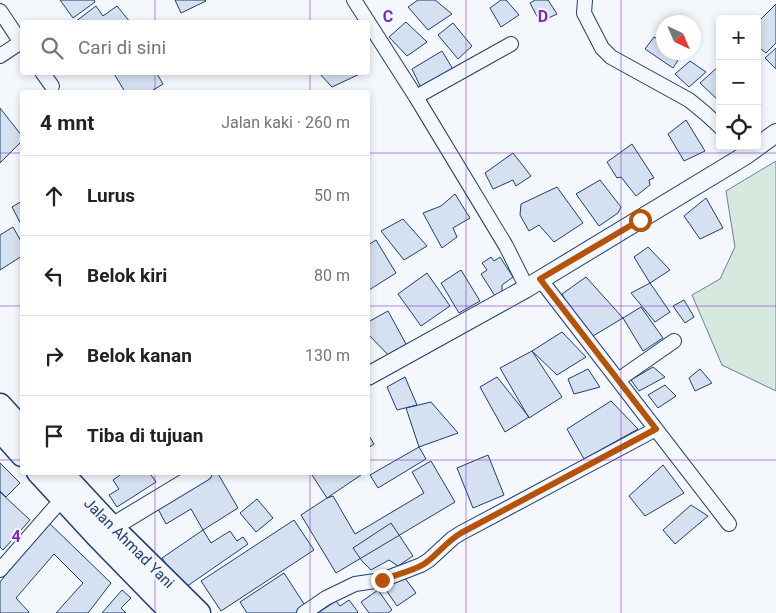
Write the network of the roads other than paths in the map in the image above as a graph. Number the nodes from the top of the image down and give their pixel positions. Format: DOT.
graph roads {
  1 [pos="354,0"];
  2 [pos="585,0"];
  3 [pos="0,11"];
  4 [pos="367,20"];
  5 [pos="370,25"];
  6 [pos="20,40"];
  7 [pos="20,44"];
  8 [pos="510,44"];
  9 [pos="0,56"];
  10 [pos="44,75"];
  11 [pos="52,86"];
  12 [pos="416,97"];
  13 [pos="716,123"];
  14 [pos="776,133"];
  15 [pos="742,151"];
  16 [pos="533,284"];
  17 [pos="674,341"];
  18 [pos="370,375"];
  19 [pos="618,380"];
  20 [pos="0,406"];
  21 [pos="20,427"];
  22 [pos="656,429"];
  23 [pos="0,430"];
  24 [pos="20,453"];
  25 [pos="41,475"];
  26 [pos="63,475"];
  27 [pos="198,475"];
  28 [pos="62,499"];
  29 [pos="729,524"];
  30 [pos="105,531"];
  31 [pos="0,570"];
  32 [pos="172,613"];
  33 [pos="198,613"];
  34 [pos="304,613"];
  1 -- 4 [label="street"];
  2 -- 13 [label="street"];
  3 -- 6 [label="street"];
  5 -- 12 [label="street"];
  7 -- 9 [label="street"];
  8 -- 12 [label="street"];
  10 -- 11 [label="street"];
  12 -- 16 [label="street"];
  14 -- 15 [label="street"];
  15 -- 16 [label="street"];
  16 -- 18 [label="street"];
  16 -- 19 [label="street"];
  17 -- 19 [label="street"];
  19 -- 22 [label="street"];
  20 -- 21 [label="main road"];
  22 -- 29 [label="street"];
  22 -- 34 [label="street"];
  23 -- 24 [label="main road"];
  25 -- 28 [label="main road"];
  26 -- 30 [label="main road, Jalan Ahmad Yani"];
  27 -- 30 [label="street"];
  28 -- 30 [label="main road"];
  28 -- 31 [label="street"];
  30 -- 32 [label="main road"];
  30 -- 33 [label="main road, Jalan Ahmad Yani"];
}
